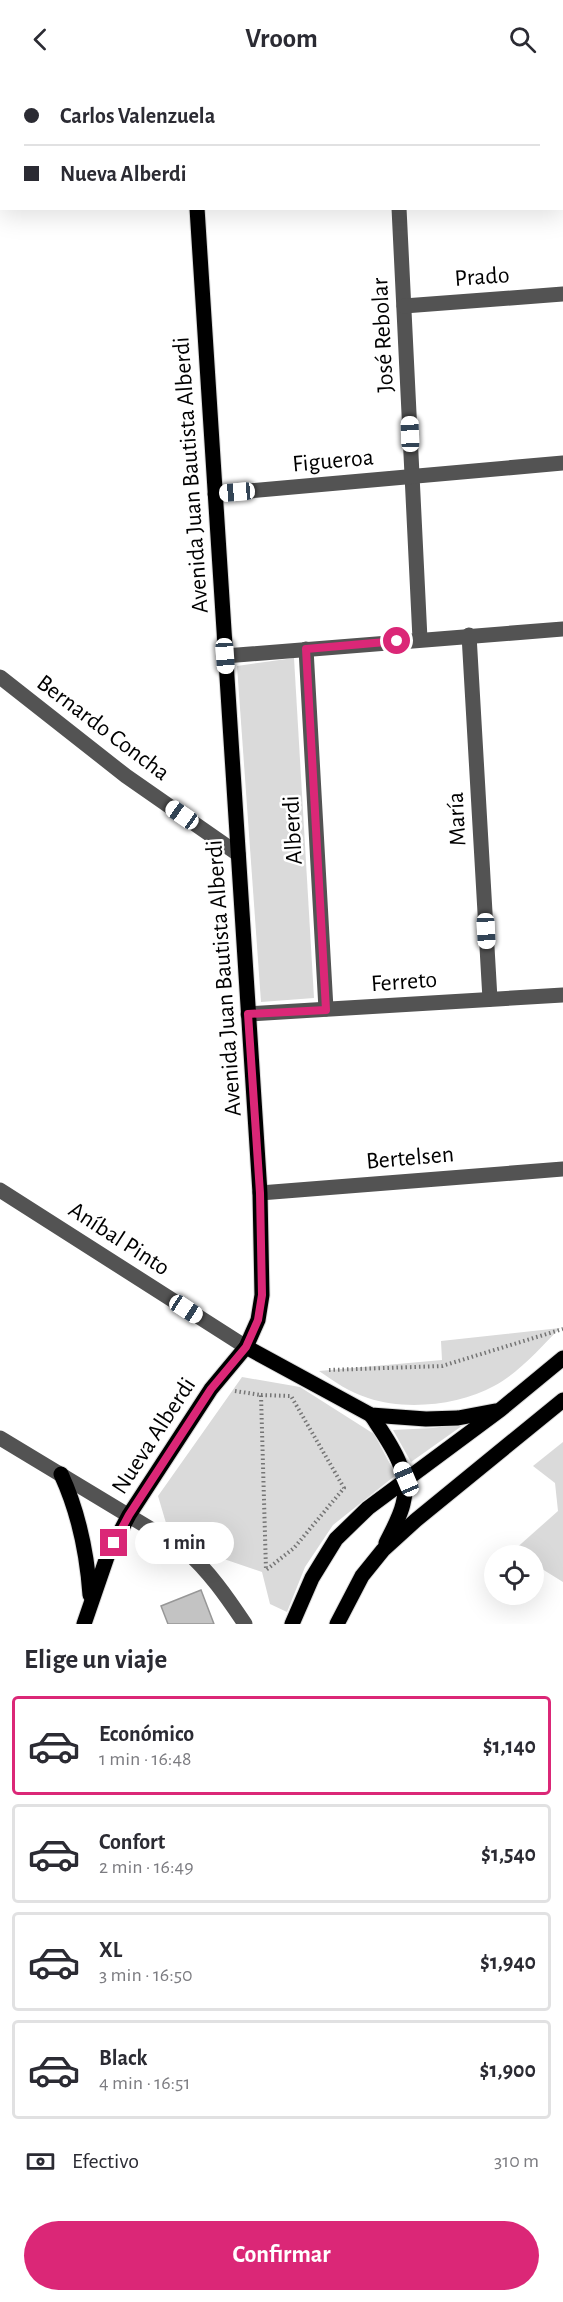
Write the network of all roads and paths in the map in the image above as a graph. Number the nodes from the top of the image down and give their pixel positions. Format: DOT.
graph roads {
  1 [pos="197,210"];
  2 [pos="399,210"];
  3 [pos="563,294"];
  4 [pos="404,306"];
  5 [pos="563,463"];
  6 [pos="412,476"];
  7 [pos="215,494"];
  8 [pos="563,628"];
  9 [pos="470,635"];
  10 [pos="420,639"];
  11 [pos="306,649"];
  12 [pos="225,656"];
  13 [pos="0,677"];
  14 [pos="238,854"];
  15 [pos="563,995"];
  16 [pos="490,999"];
  17 [pos="326,1010"];
  18 [pos="248,1014"];
  19 [pos="563,1169"];
  20 [pos="0,1190"];
  21 [pos="260,1193"];
  22 [pos="563,1329"];
  23 [pos="246,1347"];
  24 [pos="563,1358"];
  25 [pos="309,1381"];
  26 [pos="291,1396"];
  27 [pos="563,1400"];
  28 [pos="500,1410"];
  29 [pos="371,1414"];
  30 [pos="0,1438"];
  31 [pos="61,1474"];
  32 [pos="406,1479"];
  33 [pos="129,1515"];
  34 [pos="383,1550"];
  35 [pos="91,1601"];
  36 [pos="84,1624"];
  37 [pos="245,1624"];
  38 [pos="292,1624"];
  39 [pos="337,1624"];
  1 -- 7 [label="main road, Avenida Juan Bautista Alberdi"];
  2 -- 4 [label="street, José Rebolar"];
  3 -- 4 [label="street, Prado"];
  4 -- 6 [label="street, José Rebolar"];
  5 -- 6 [label="street, Figueroa"];
  6 -- 7 [label="street, Figueroa"];
  6 -- 10 [label="street, José Rebolar"];
  7 -- 12 [label="main road, Avenida Juan Bautista Alberdi"];
  8 -- 9 [label="street"];
  9 -- 10 [label="street"];
  9 -- 16 [label="street, María"];
  10 -- 11 [label="street"];
  11 -- 12 [label="street"];
  11 -- 17 [label="street, Alberdi"];
  12 -- 14 [label="main road, Avenida Juan Bautista Alberdi"];
  13 -- 14 [label="street, Bernardo Concha"];
  14 -- 18 [label="main road, Avenida Juan Bautista Alberdi"];
  15 -- 16 [label="street, Ferreto"];
  16 -- 17 [label="street, Ferreto"];
  17 -- 18 [label="street, Ferreto"];
  18 -- 21 [label="main road, Avenida Juan Bautista Alberdi"];
  19 -- 21 [label="street, Bertelsen"];
  20 -- 23 [label="street, Aníbal Pinto"];
  21 -- 23 [label="main road, Avenida Juan Bautista Alberdi"];
  22 -- 25 [label="path"];
  23 -- 25 [label="main road, Aníbal Pinto"];
  23 -- 33 [label="main road, Nueva Alberdi"];
  24 -- 28 [label="main road"];
  25 -- 26 [label="path"];
  25 -- 29 [label="main road, Aníbal Pinto"];
  26 -- 26 [label="path"];
  27 -- 34 [label="main road"];
  28 -- 29 [label="main road, Aníbal Pinto"];
  28 -- 32 [label="main road"];
  29 -- 32 [label="main road, Aníbal Pinto"];
  30 -- 31 [label="street"];
  31 -- 33 [label="street"];
  31 -- 35 [label="main road"];
  32 -- 34 [label="main road"];
  32 -- 38 [label="main road"];
  33 -- 35 [label="main road, Nueva Alberdi"];
  33 -- 37 [label="street"];
  34 -- 39 [label="main road"];
  35 -- 36 [label="main road, Nueva Alberdi"];
}
